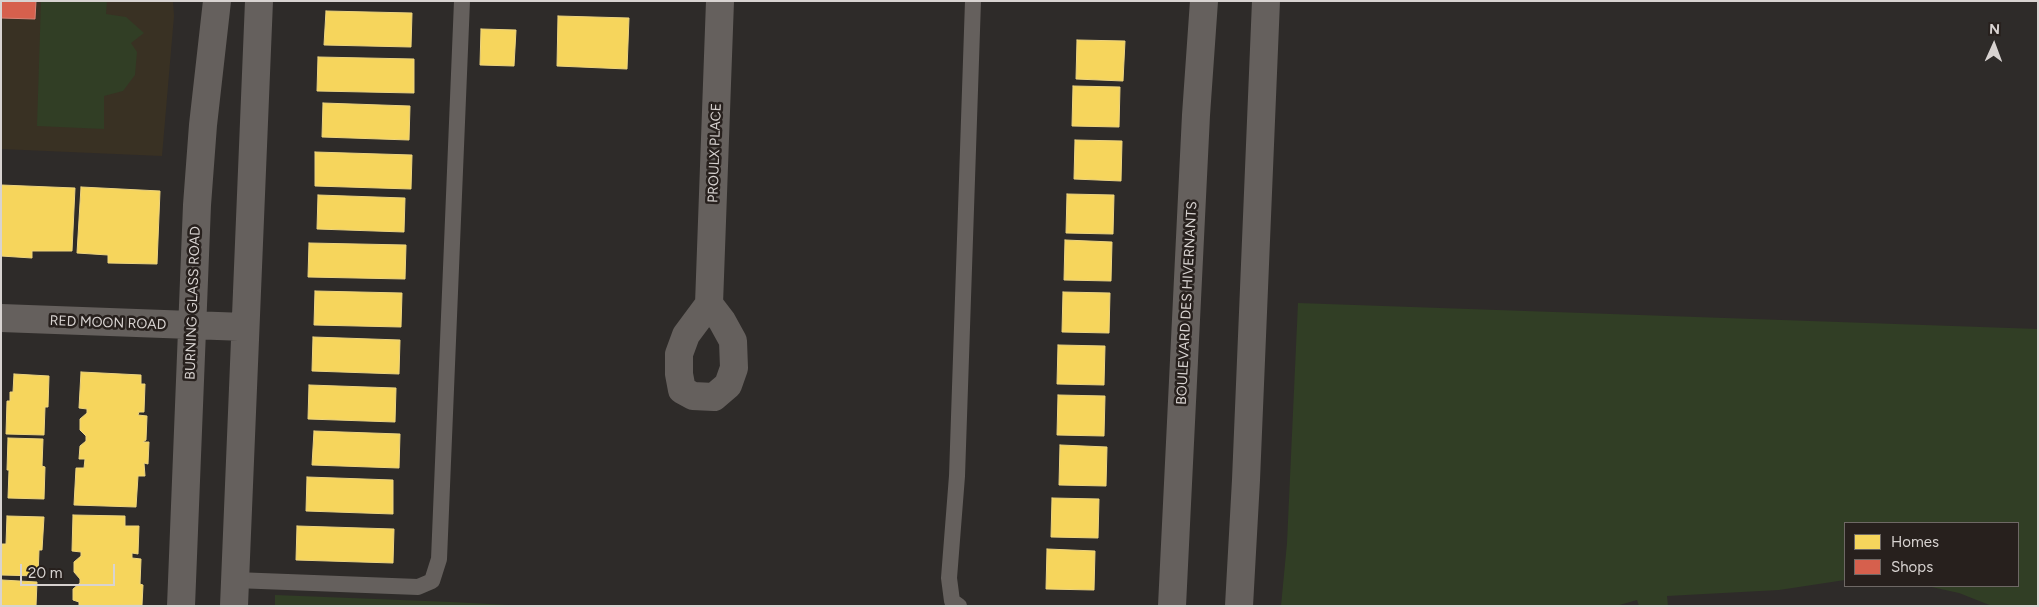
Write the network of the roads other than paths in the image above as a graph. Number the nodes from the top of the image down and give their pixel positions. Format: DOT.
graph roads {
  1 [pos="218,1"];
  2 [pos="259,1"];
  3 [pos="462,1"];
  4 [pos="720,1"];
  5 [pos="973,1"];
  6 [pos="1204,1"];
  7 [pos="1266,1"];
  8 [pos="709,304"];
  9 [pos="1,318"];
  10 [pos="192,326"];
  11 [pos="245,327"];
  12 [pos="234,593"];
  13 [pos="181,606"];
  14 [pos="959,606"];
  15 [pos="1172,606"];
  16 [pos="1239,606"];
  1 -- 10 [label="street, BURNING GLASS ROAD"];
  2 -- 11 [label="street"];
  3 -- 12 [label="lane"];
  4 -- 8 [label="street, PROULX PLACE"];
  5 -- 14 [label="lane"];
  6 -- 15 [label="street, BOULEVARD DES HIVERNANTS"];
  7 -- 16 [label="street"];
  9 -- 10 [label="street, RED MOON ROAD"];
  10 -- 11 [label="street, RED MOON ROAD"];
  10 -- 13 [label="street, BURNING GLASS ROAD"];
  11 -- 12 [label="street"];
}
